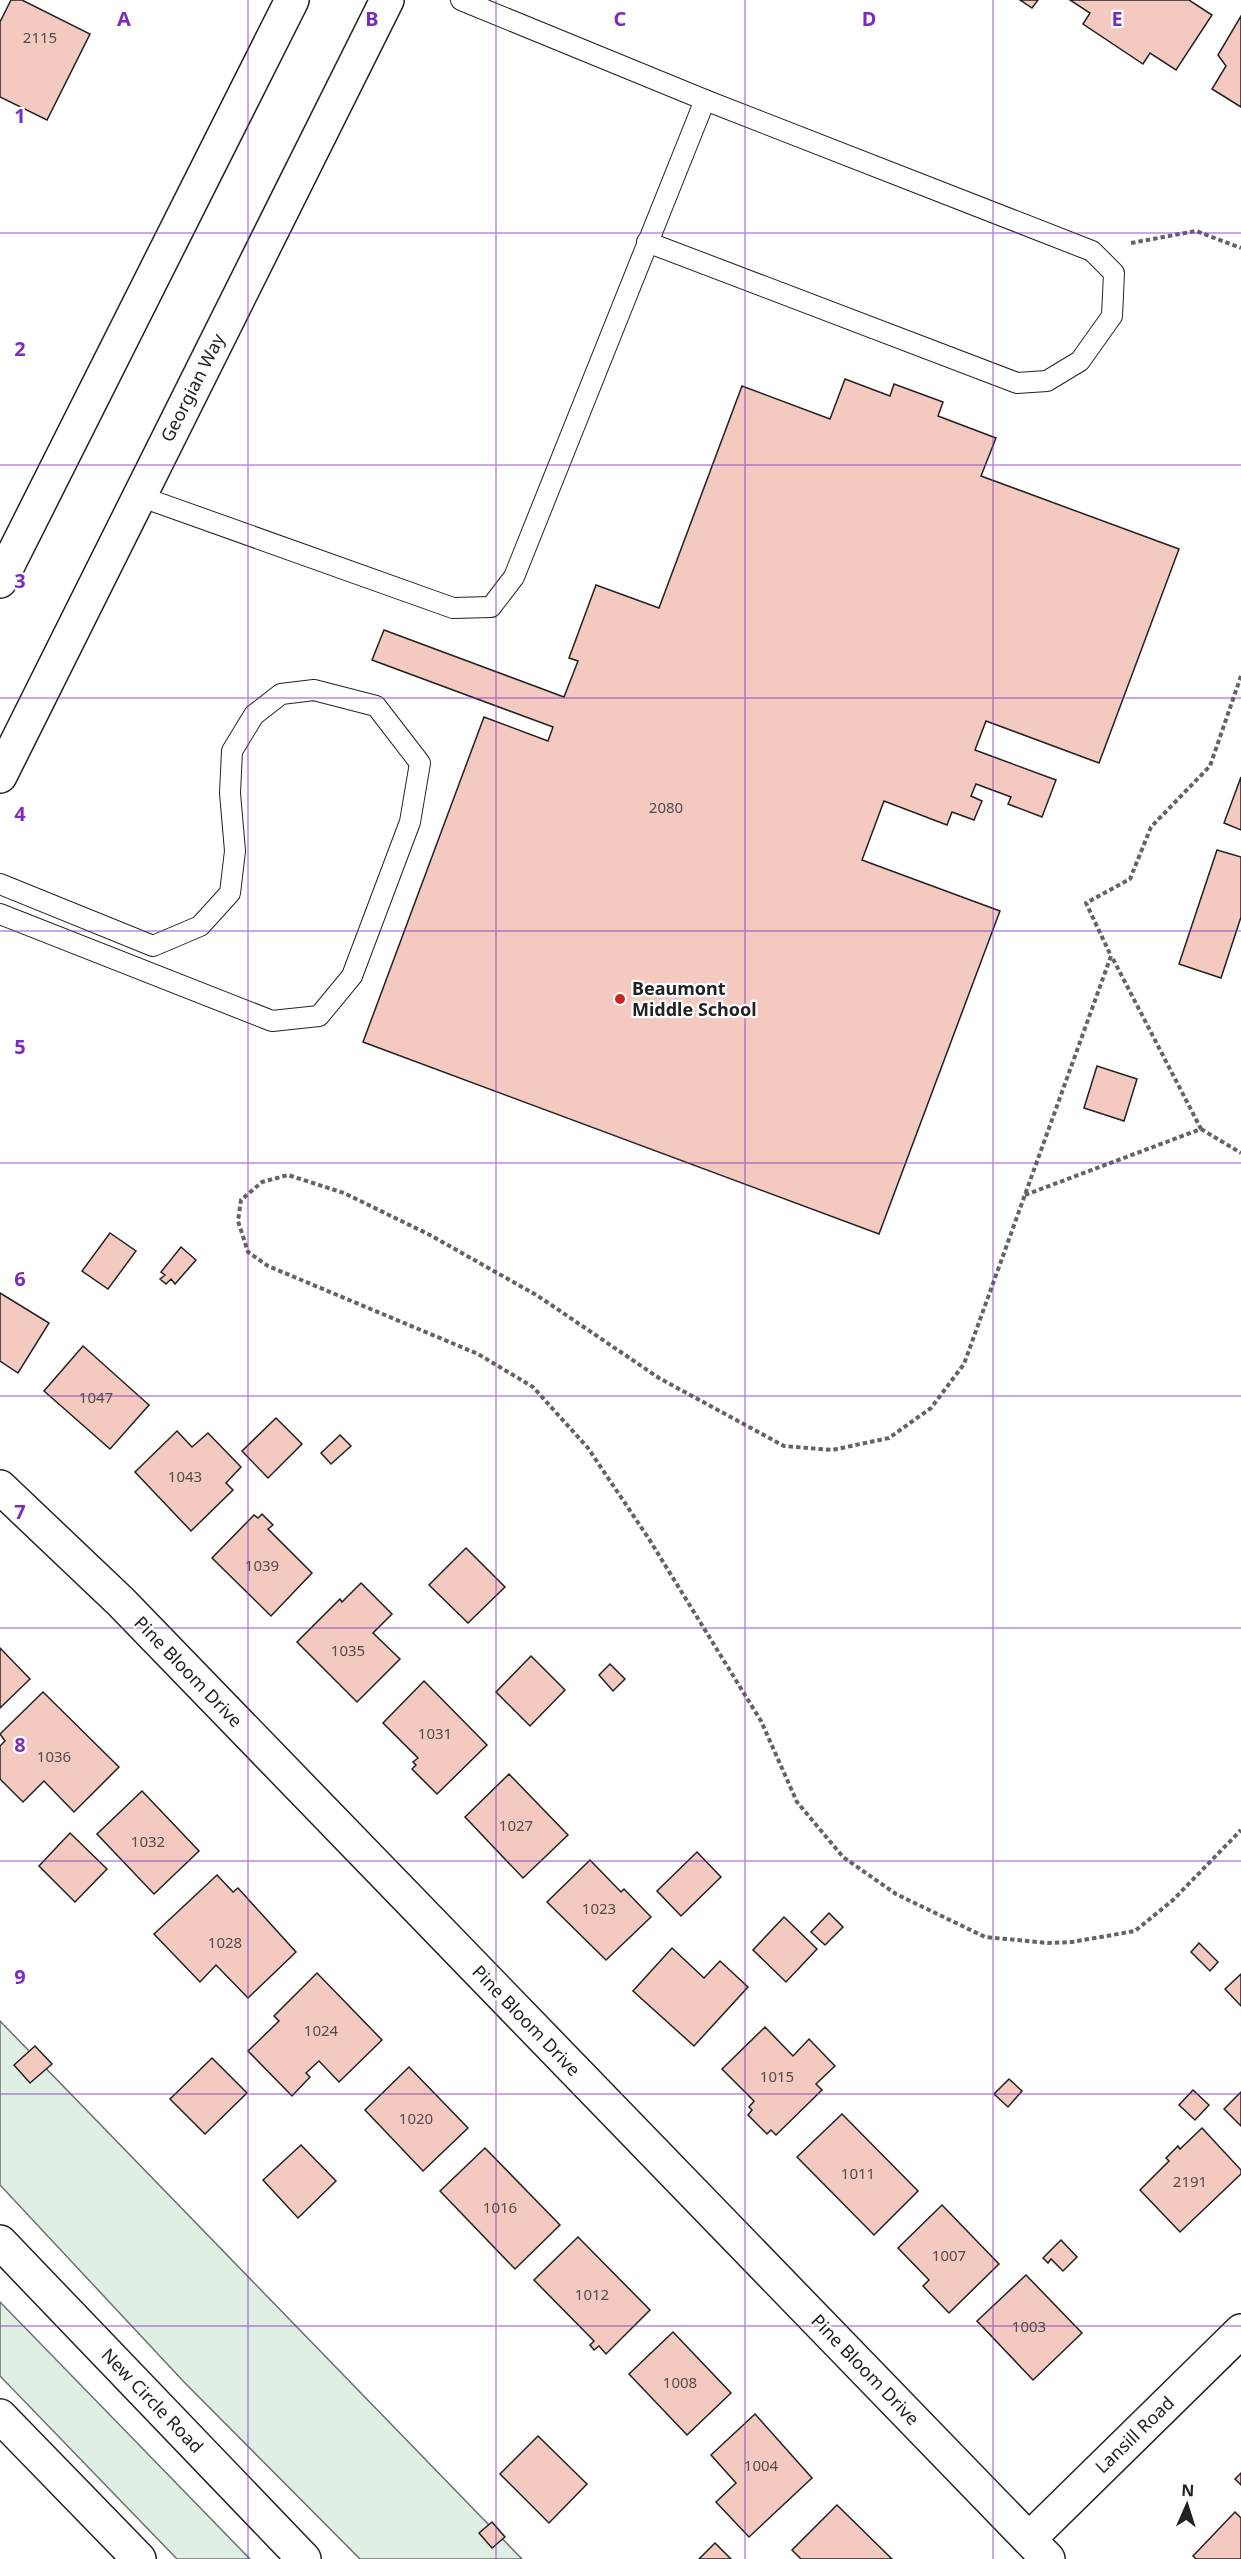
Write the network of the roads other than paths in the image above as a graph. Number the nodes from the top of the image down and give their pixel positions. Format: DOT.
graph roads {
  1 [pos="292,0"];
  2 [pos="387,0"];
  3 [pos="462,0"];
  4 [pos="705,100"];
  5 [pos="647,242"];
  6 [pos="139,496"];
  7 [pos="0,582"];
  8 [pos="0,776"];
  9 [pos="0,884"];
  10 [pos="0,914"];
  11 [pos="0,1487"];
  12 [pos="0,2242"];
  13 [pos="1241,2331"];
  14 [pos="0,2416"];
  15 [pos="1038,2549"];
  16 [pos="139,2559"];
  17 [pos="304,2559"];
  1 -- 7 [label="main road"];
  2 -- 6 [label="main road, Georgian Way"];
  3 -- 4 [label="lane"];
  4 -- 5 [label="lane"];
  4 -- 5 [label="lane"];
  5 -- 6 [label="lane"];
  6 -- 8 [label="main road, Georgian Way"];
  9 -- 10 [label="lane"];
  11 -- 15 [label="main road, Pine Bloom Drive"];
  12 -- 17 [label="main road, New Circle Road"];
  13 -- 15 [label="main road, Lansill Road"];
  14 -- 16 [label="main road"];
}
